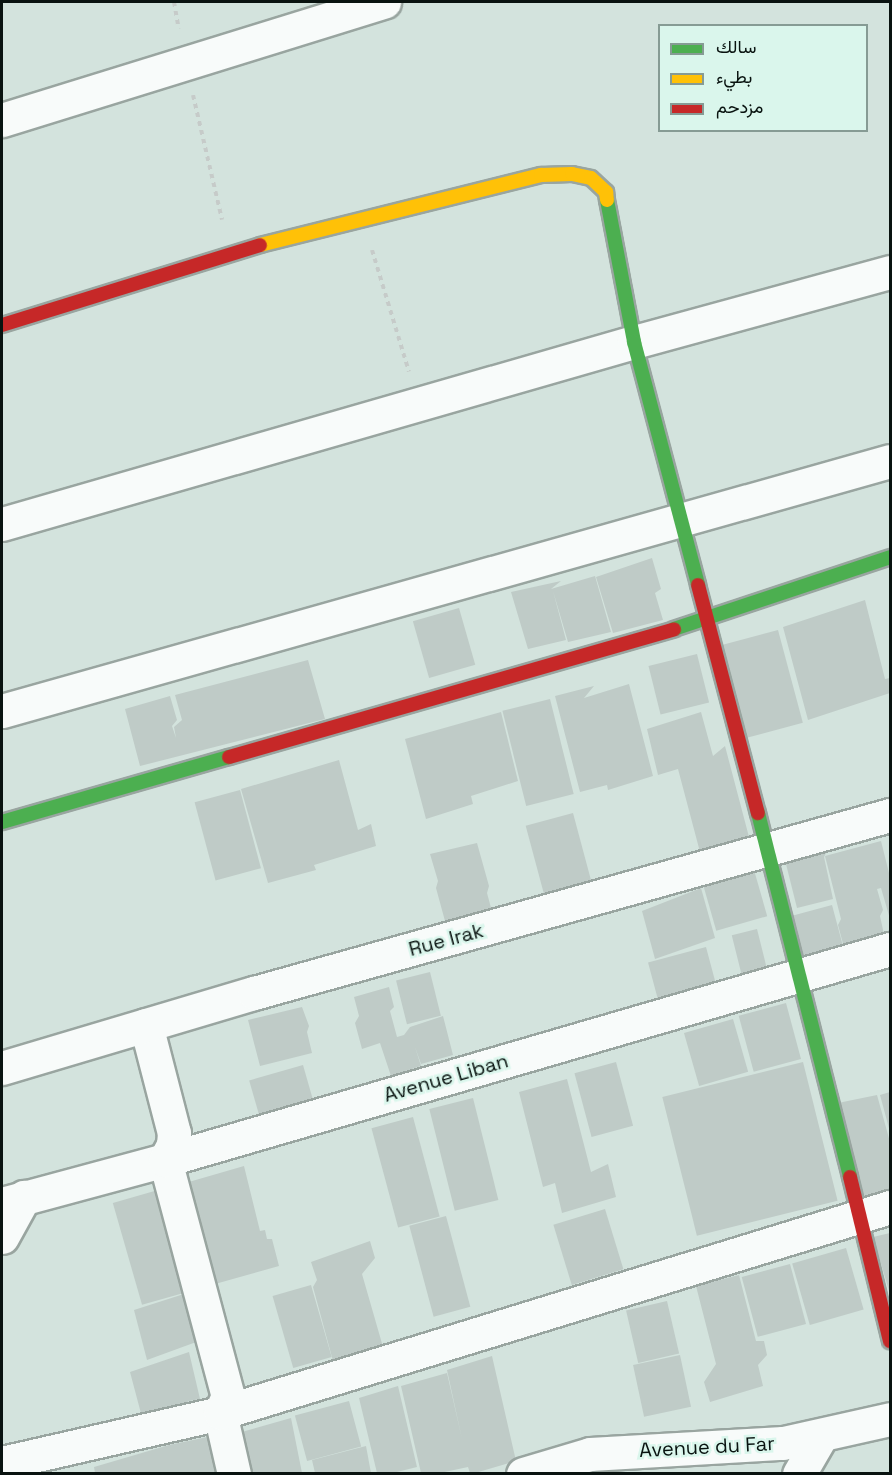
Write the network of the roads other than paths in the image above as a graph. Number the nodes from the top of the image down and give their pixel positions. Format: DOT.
graph roads {
  1 [pos="384,2"];
  2 [pos="2,120"];
  3 [pos="891,272"];
  4 [pos="2,325"];
  5 [pos="634,342"];
  6 [pos="891,461"];
  7 [pos="680,520"];
  8 [pos="2,524"];
  9 [pos="891,557"];
  10 [pos="708,619"];
  11 [pos="2,711"];
  12 [pos="891,815"];
  13 [pos="2,822"];
  14 [pos="769,851"];
  15 [pos="891,949"];
  16 [pos="801,974"];
  17 [pos="146,1025"];
  18 [pos="2,1068"];
  19 [pos="165,1160"];
  20 [pos="13,1200"];
  21 [pos="875,1211"];
  22 [pos="2,1237"];
  23 [pos="891,1341"];
  24 [pos="220,1413"];
  25 [pos="891,1419"];
  26 [pos="821,1436"];
  27 [pos="2,1463"];
  28 [pos="234,1473"];
  29 [pos="523,1473"];
  30 [pos="799,1473"];
  1 -- 2 [label="street"];
  3 -- 5 [label="street"];
  4 -- 5 [label="street"];
  5 -- 7 [label="street"];
  5 -- 8 [label="street"];
  6 -- 7 [label="street"];
  7 -- 10 [label="street"];
  7 -- 11 [label="street"];
  9 -- 10 [label="street"];
  10 -- 13 [label="street"];
  10 -- 14 [label="street"];
  12 -- 14 [label="street, Rue Irak"];
  14 -- 16 [label="street"];
  14 -- 17 [label="street, Rue Irak"];
  15 -- 16 [label="street, Avenue Liban"];
  16 -- 19 [label="street, Avenue Liban"];
  16 -- 21 [label="street"];
  17 -- 18 [label="street, Rue Irak"];
  17 -- 19 [label="street"];
  19 -- 20 [label="street, Avenue Liban"];
  19 -- 24 [label="street"];
  20 -- 22 [label="street"];
  21 -- 23 [label="street"];
  21 -- 24 [label="street"];
  24 -- 27 [label="street"];
  24 -- 28 [label="street"];
  25 -- 26 [label="street, Avenue du Far"];
  26 -- 29 [label="street, Avenue du Far"];
  26 -- 30 [label="street"];
}
